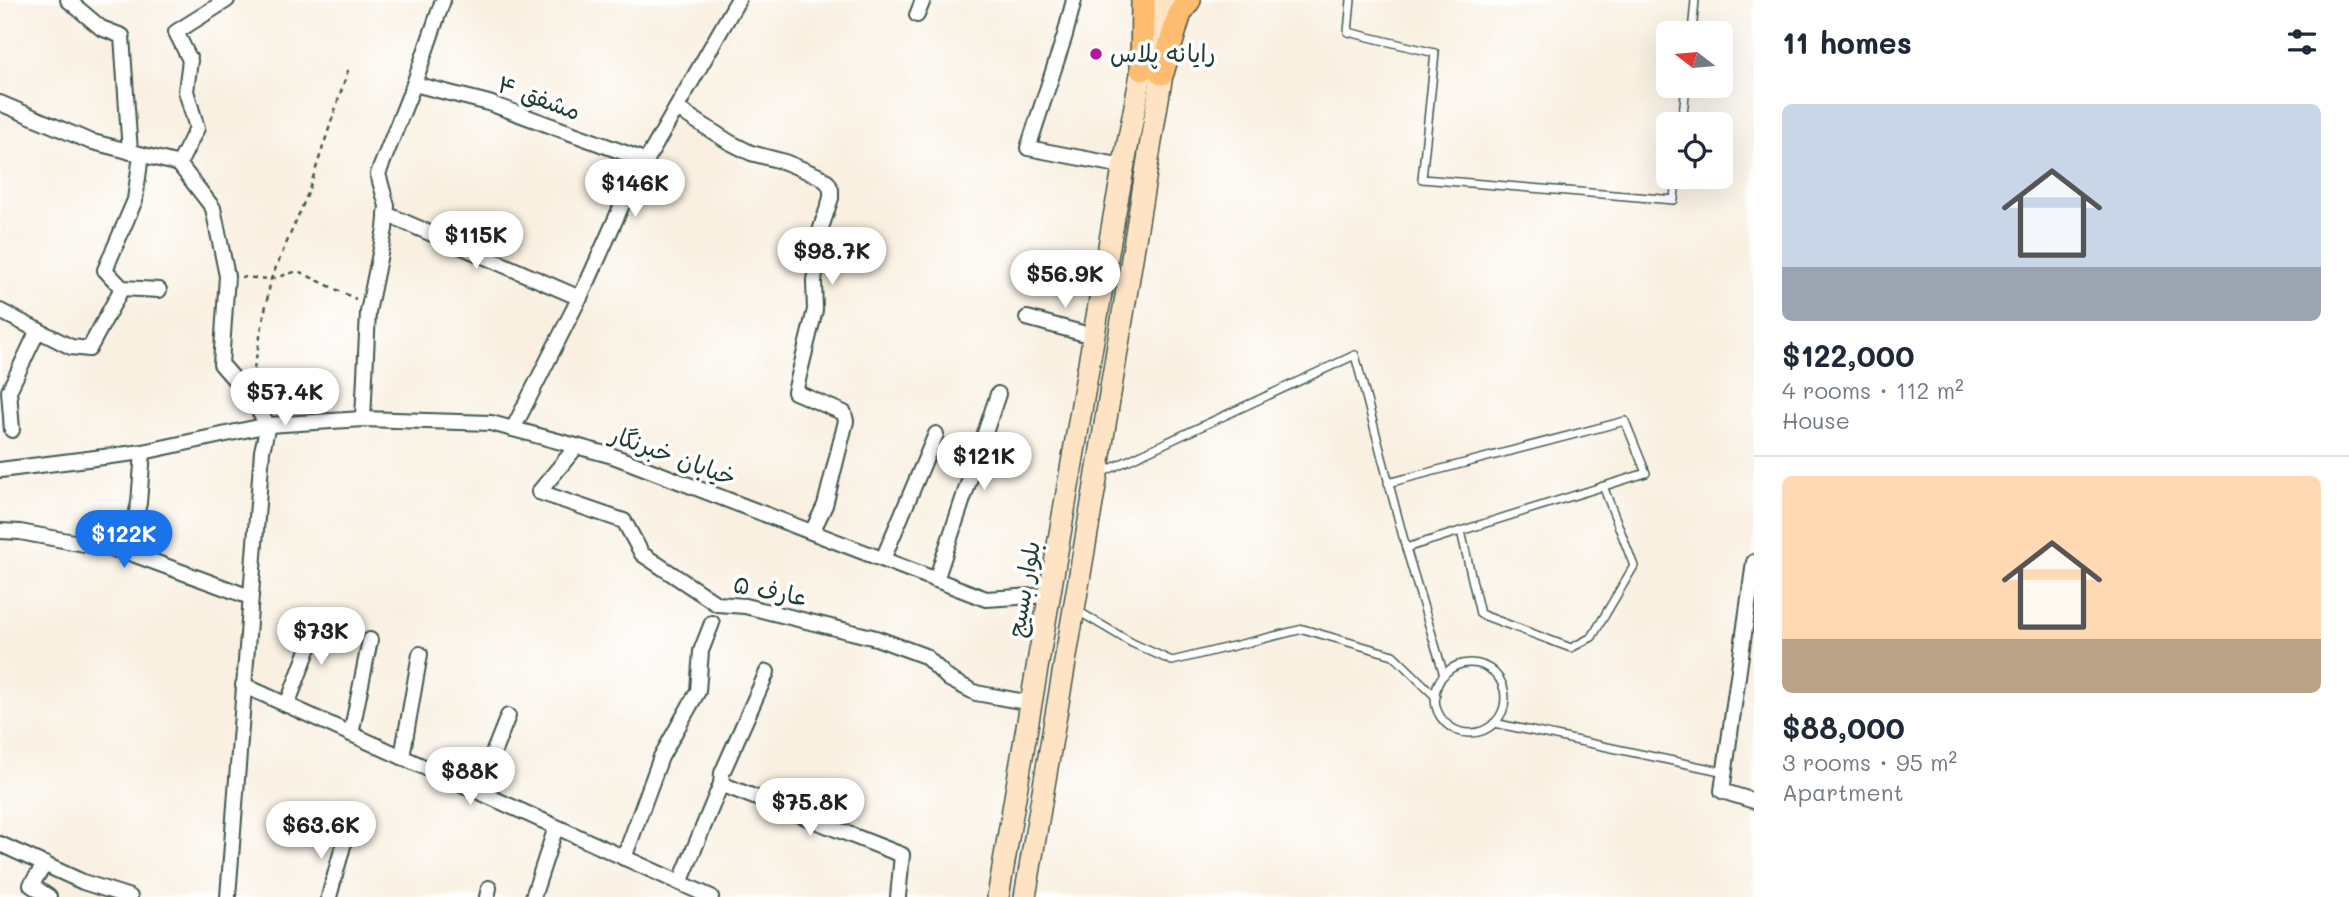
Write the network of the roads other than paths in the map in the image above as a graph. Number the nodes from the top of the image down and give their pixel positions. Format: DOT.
graph roads {
  1 [pos="68,0"];
  2 [pos="227,0"];
  3 [pos="443,0"];
  4 [pos="738,0"];
  5 [pos="923,0"];
  6 [pos="1074,0"];
  7 [pos="1143,0"];
  8 [pos="1155,0"];
  9 [pos="1174,0"];
  10 [pos="1189,0"];
  11 [pos="1351,0"];
  12 [pos="1695,0"];
  13 [pos="917,15"];
  14 [pos="1693,21"];
  15 [pos="1152,71"];
  16 [pos="414,84"];
  17 [pos="0,103"];
  18 [pos="678,109"];
  19 [pos="136,153"];
  20 [pos="647,161"];
  21 [pos="179,164"];
  22 [pos="1123,166"];
  23 [pos="1675,189"];
  24 [pos="386,214"];
  25 [pos="1104,273"];
  26 [pos="1130,277"];
  27 [pos="122,288"];
  28 [pos="159,290"];
  29 [pos="580,298"];
  30 [pos="0,311"];
  31 [pos="1027,318"];
  32 [pos="38,330"];
  33 [pos="1093,336"];
  34 [pos="4,386"];
  35 [pos="999,394"];
  36 [pos="363,419"];
  37 [pos="268,425"];
  38 [pos="513,429"];
  39 [pos="12,430"];
  40 [pos="936,434"];
  41 [pos="578,446"];
  42 [pos="143,453"];
  43 [pos="0,470"];
  44 [pos="1097,474"];
  45 [pos="1388,483"];
  46 [pos="1602,486"];
  47 [pos="0,531"];
  48 [pos="1461,531"];
  49 [pos="812,532"];
  50 [pos="1406,548"];
  51 [pos="127,552"];
  52 [pos="883,559"];
  53 [pos="1754,562"];
  54 [pos="936,580"];
  55 [pos="1049,595"];
  56 [pos="250,597"];
  57 [pos="1073,608"];
  58 [pos="321,616"];
  59 [pos="712,622"];
  60 [pos="370,640"];
  61 [pos="421,654"];
  62 [pos="766,672"];
  63 [pos="1444,675"];
  64 [pos="243,685"];
  65 [pos="1436,697"];
  66 [pos="1031,703"];
  67 [pos="288,705"];
  68 [pos="508,716"];
  69 [pos="1494,723"];
  70 [pos="351,734"];
  71 [pos="402,757"];
  72 [pos="1725,772"];
  73 [pos="721,784"];
  74 [pos="478,791"];
  75 [pos="1754,801"];
  76 [pos="556,827"];
  77 [pos="346,835"];
  78 [pos="0,844"];
  79 [pos="624,858"];
  80 [pos="45,864"];
  81 [pos="680,883"];
  82 [pos="96,892"];
  83 [pos="49,897"];
  84 [pos="130,897"];
  85 [pos="228,897"];
  86 [pos="329,897"];
  87 [pos="533,897"];
  88 [pos="711,897"];
  89 [pos="900,897"];
  90 [pos="998,897"];
  91 [pos="1025,897"];
  1 -- 19 [label="street"];
  2 -- 21 [label="street"];
  3 -- 16 [label="street"];
  4 -- 18 [label="street"];
  5 -- 13 [label="street"];
  6 -- 22 [label="street"];
  7 -- 15 [label="main road"];
  8 -- 15 [label="main road, بلوار بسیج"];
  9 -- 15 [label="main road, بلوار بسیج"];
  10 -- 15 [label="main road"];
  11 -- 23 [label="lane"];
  12 -- 14 [label="lane"];
  15 -- 22 [label="main road, بلوار بسیج"];
  15 -- 26 [label="main road, بلوار بسیج"];
  16 -- 20 [label="street, مشفق ۴"];
  16 -- 24 [label="street"];
  17 -- 19 [label="street"];
  18 -- 20 [label="street"];
  18 -- 49 [label="street"];
  19 -- 21 [label="street"];
  19 -- 27 [label="street"];
  20 -- 29 [label="street"];
  21 -- 37 [label="street"];
  22 -- 25 [label="main road, بلوار بسیج"];
  24 -- 29 [label="street"];
  24 -- 36 [label="street"];
  25 -- 26 [label="main road"];
  25 -- 33 [label="main road, بلوار بسیج"];
  26 -- 44 [label="main road, بلوار بسیج"];
  27 -- 28 [label="street"];
  27 -- 32 [label="street"];
  29 -- 38 [label="street"];
  30 -- 32 [label="street"];
  31 -- 33 [label="street"];
  32 -- 34 [label="street"];
  33 -- 55 [label="main road, بلوار بسیج"];
  34 -- 39 [label="street"];
  35 -- 54 [label="street"];
  36 -- 37 [label="street, خیابان خبرنگار"];
  36 -- 38 [label="street, خیابان خبرنگار"];
  37 -- 42 [label="street, خیابان خبرنگار"];
  37 -- 56 [label="street"];
  38 -- 41 [label="street, خیابان خبرنگار"];
  40 -- 52 [label="street"];
  41 -- 49 [label="street, خیابان خبرنگار"];
  41 -- 66 [label="street, عارف ۵"];
  42 -- 43 [label="street, خیابان خبرنگار"];
  42 -- 51 [label="street"];
  44 -- 45 [label="lane"];
  44 -- 57 [label="main road, بلوار بسیج"];
  45 -- 46 [label="lane"];
  45 -- 50 [label="lane"];
  46 -- 48 [label="lane"];
  46 -- 48 [label="lane"];
  47 -- 51 [label="street"];
  48 -- 50 [label="lane"];
  49 -- 52 [label="street, خیابان خبرنگار"];
  50 -- 63 [label="lane"];
  51 -- 56 [label="street"];
  52 -- 54 [label="street, خیابان خبرنگار"];
  53 -- 72 [label="street"];
  54 -- 55 [label="street, خیابان خبرنگار"];
  55 -- 66 [label="main road, بلوار بسیج"];
  56 -- 64 [label="street"];
  57 -- 65 [label="lane"];
  57 -- 91 [label="main road, بلوار بسیج"];
  58 -- 67 [label="street"];
  59 -- 79 [label="street"];
  60 -- 70 [label="street"];
  61 -- 71 [label="street"];
  62 -- 73 [label="street"];
  63 -- 65 [label="lane"];
  63 -- 69 [label="lane"];
  64 -- 67 [label="street"];
  64 -- 85 [label="street"];
  65 -- 69 [label="lane"];
  66 -- 90 [label="main road, بلوار بسیج"];
  67 -- 70 [label="street"];
  68 -- 74 [label="street"];
  69 -- 72 [label="lane"];
  70 -- 71 [label="street"];
  71 -- 74 [label="street"];
  72 -- 75 [label="street"];
  73 -- 81 [label="street"];
  73 -- 89 [label="street"];
  74 -- 76 [label="street"];
  76 -- 79 [label="street"];
  76 -- 87 [label="street"];
  77 -- 86 [label="street"];
  78 -- 80 [label="street"];
  79 -- 81 [label="street"];
  80 -- 82 [label="street"];
  80 -- 83 [label="street"];
  81 -- 88 [label="street"];
  82 -- 84 [label="street"];
}
